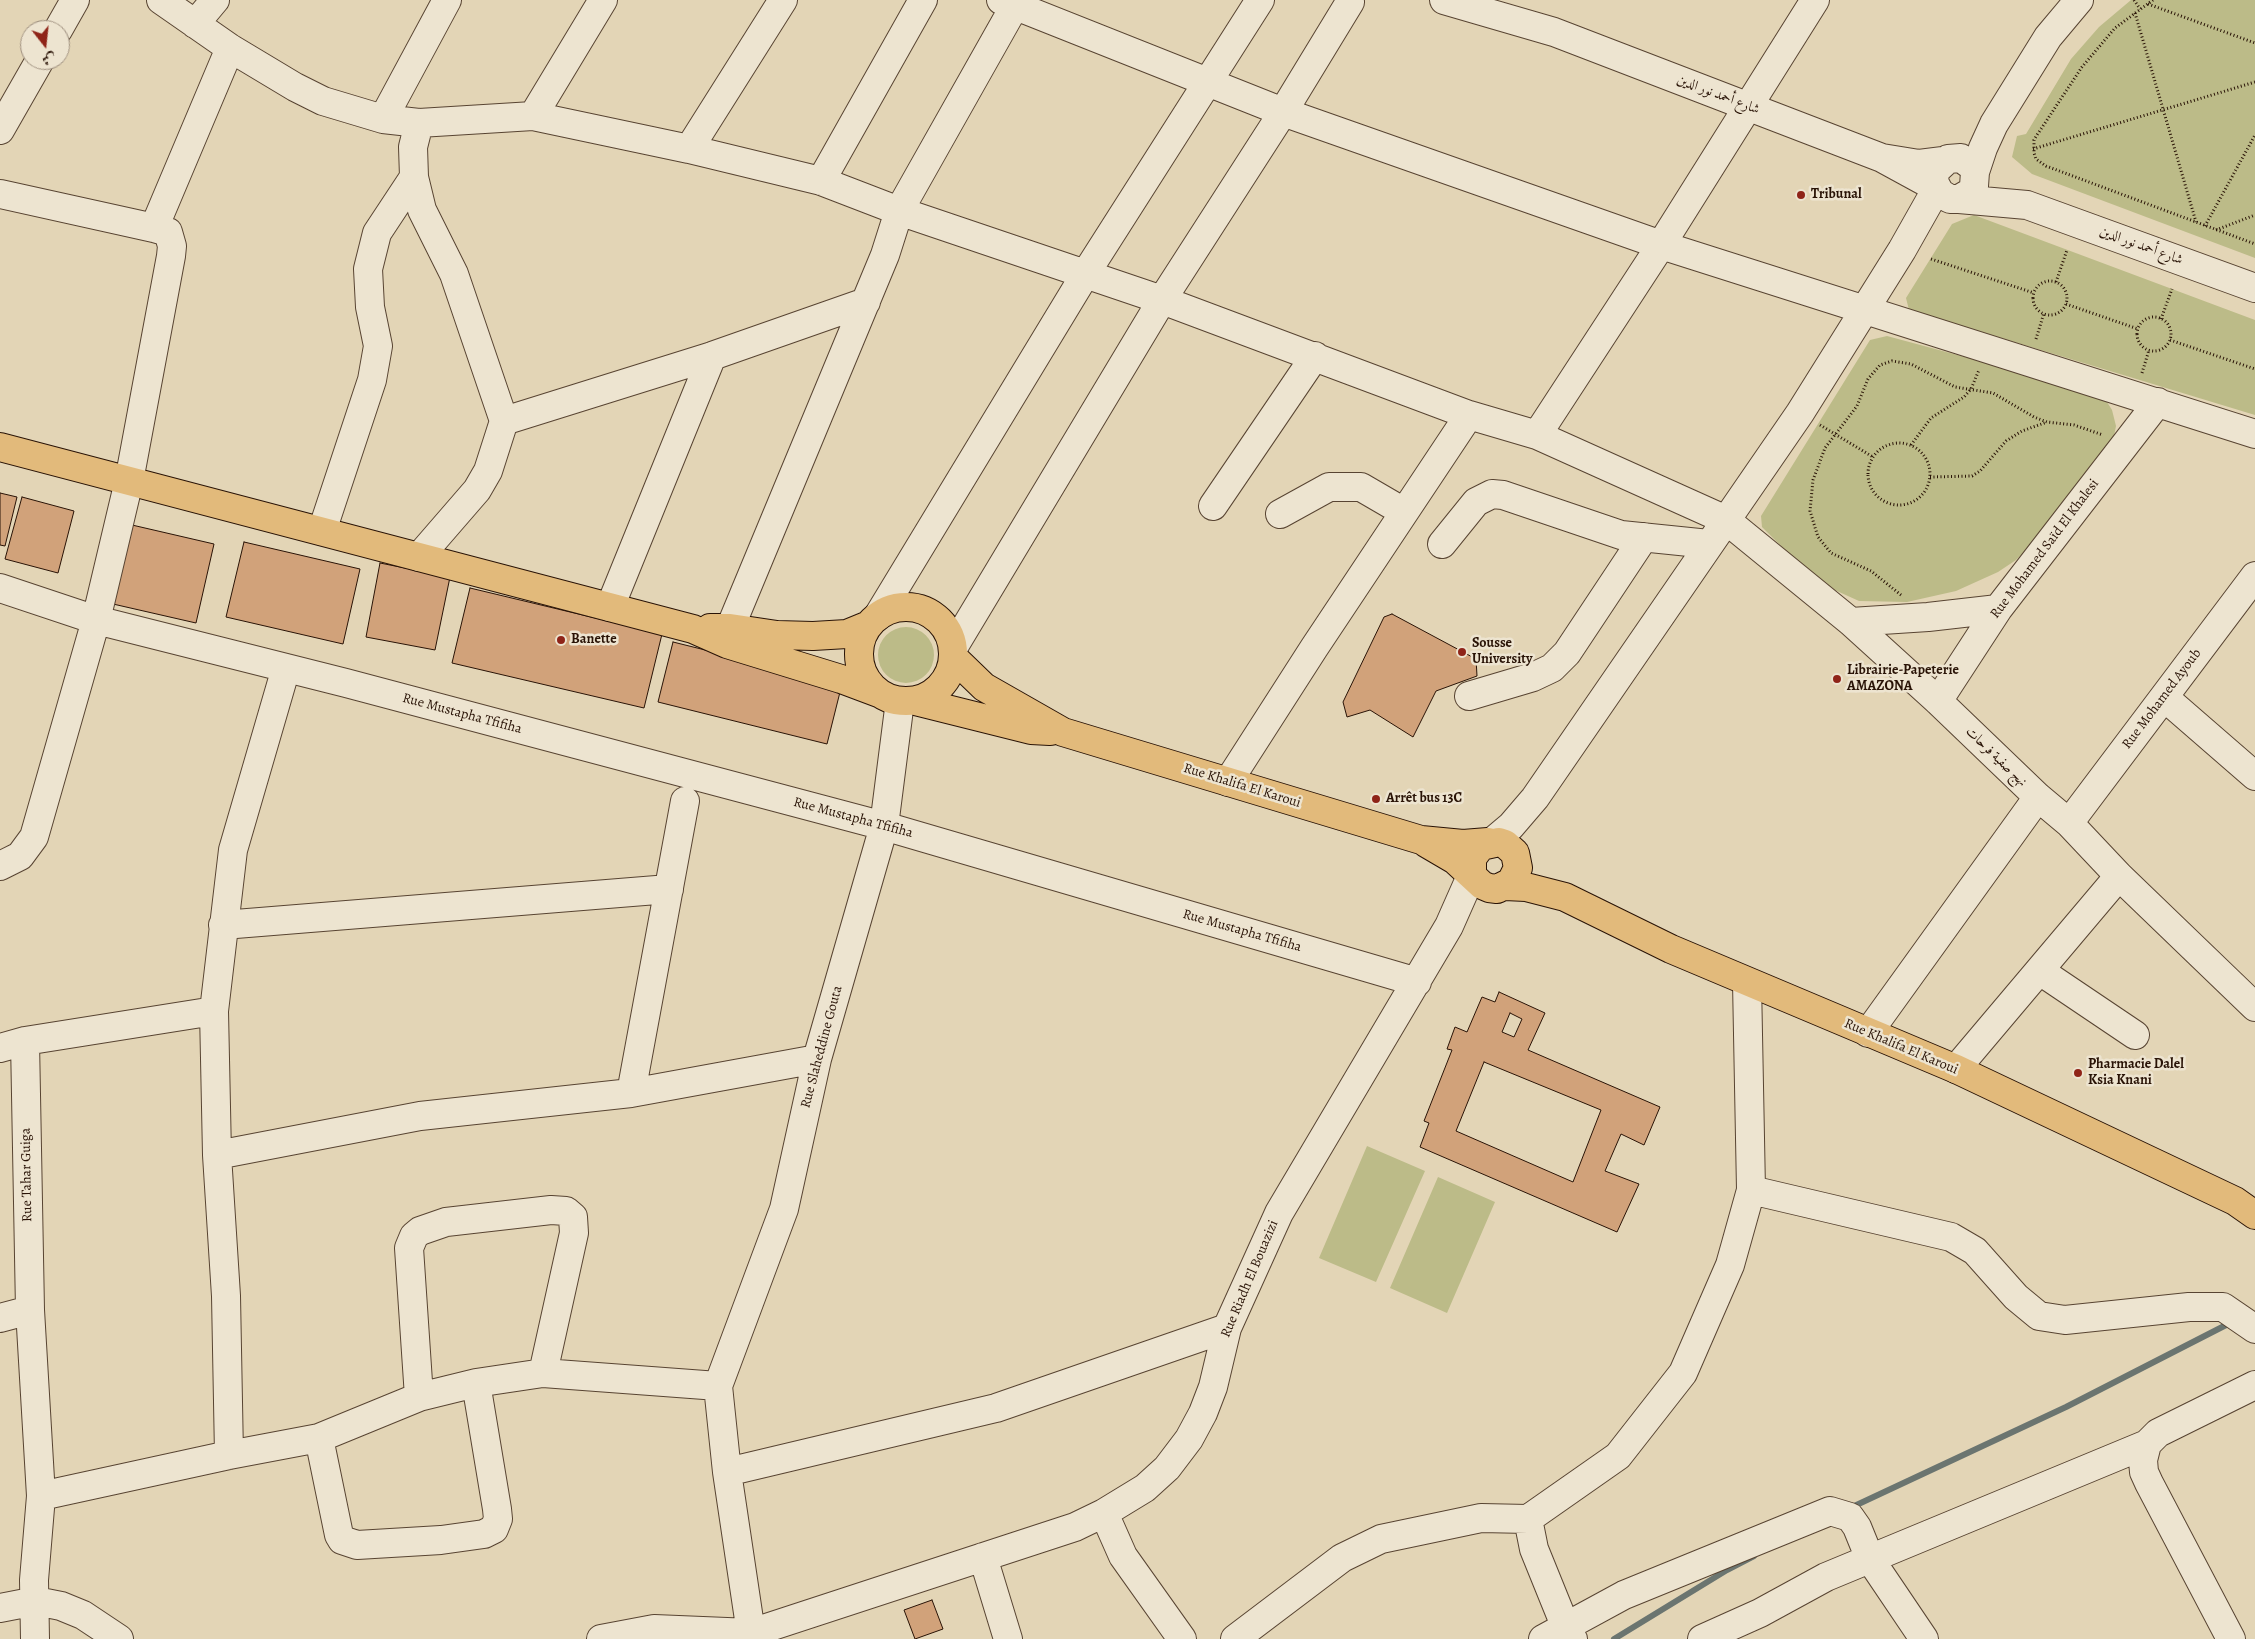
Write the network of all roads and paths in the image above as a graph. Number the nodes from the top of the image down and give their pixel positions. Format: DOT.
graph roads {
  1 [pos="75,0"];
  2 [pos="160,0"];
  3 [pos="215,0"];
  4 [pos="447,0"];
  5 [pos="603,0"];
  6 [pos="783,0"];
  7 [pos="923,0"];
  8 [pos="1260,0"];
  9 [pos="1444,0"];
  10 [pos="1497,0"];
  11 [pos="1815,0"];
  12 [pos="2078,0"];
  13 [pos="2134,0"];
  14 [pos="2153,0"];
  15 [pos="1345,1"];
  16 [pos="1011,2"];
  17 [pos="2148,4"];
  18 [pos="2140,9"];
  19 [pos="2135,13"];
  20 [pos="64,20"];
  21 [pos="195,24"];
  22 [pos="1554,32"];
  23 [pos="2255,43"];
  24 [pos="230,48"];
  25 [pos="34,70"];
  26 [pos="1208,82"];
  27 [pos="2255,82"];
  28 [pos="1746,105"];
  29 [pos="2163,109"];
  30 [pos="1282,112"];
  31 [pos="533,116"];
  32 [pos="383,119"];
  33 [pos="419,124"];
  34 [pos="1994,124"];
  35 [pos="0,130"];
  36 [pos="2255,135"];
  37 [pos="689,149"];
  38 [pos="2033,149"];
  39 [pos="1882,158"];
  40 [pos="1946,160"];
  41 [pos="1975,172"];
  42 [pos="414,177"];
  43 [pos="821,182"];
  44 [pos="0,194"];
  45 [pos="1951,195"];
  46 [pos="2027,205"];
  47 [pos="899,211"];
  48 [pos="2255,215"];
  49 [pos="2196,222"];
  50 [pos="2205,226"];
  51 [pos="154,228"];
  52 [pos="2216,230"];
  53 [pos="2255,244"];
  54 [pos="1661,245"];
  55 [pos="2067,250"];
  56 [pos="1931,259"];
  57 [pos="1086,273"];
  58 [pos="2056,282"];
  59 [pos="2255,288"];
  60 [pos="2172,289"];
  61 [pos="2034,293"];
  62 [pos="1162,300"];
  63 [pos="866,302"];
  64 [pos="2066,304"];
  65 [pos="1866,310"];
  66 [pos="2161,319"];
  67 [pos="2138,329"];
  68 [pos="2170,340"];
  69 [pos="1987,348"];
  70 [pos="712,356"];
  71 [pos="1315,356"];
  72 [pos="2255,369"];
  73 [pos="1971,389"];
  74 [pos="2158,402"];
  75 [pos="1800,413"];
  76 [pos="1469,416"];
  77 [pos="504,421"];
  78 [pos="2047,422"];
  79 [pos="1836,434"];
  80 [pos="2255,434"];
  81 [pos="1537,435"];
  82 [pos="1911,445"];
  83 [pos="2124,446"];
  84 [pos="0,447"];
  85 [pos="1873,457"];
  86 [pos="1930,477"];
  87 [pos="129,480"];
  88 [pos="1213,506"];
  89 [pos="1404,512"];
  90 [pos="1280,514"];
  91 [pos="1726,520"];
  92 [pos="322,531"];
  93 [pos="1644,537"];
  94 [pos="1442,544"];
  95 [pos="1709,544"];
  96 [pos="419,557"];
  97 [pos="2255,576"];
  98 [pos="0,588"];
  99 [pos="2245,604"];
  100 [pos="610,607"];
  101 [pos="1998,609"];
  102 [pos="1912,618"];
  103 [pos="96,620"];
  104 [pos="874,621"];
  105 [pos="1851,622"];
  106 [pos="730,628"];
  107 [pos="693,629"];
  108 [pos="954,653"];
  109 [pos="286,668"];
  110 [pos="1469,696"];
  111 [pos="2164,697"];
  112 [pos="899,699"];
  113 [pos="1938,701"];
  114 [pos="1063,732"];
  115 [pos="2255,776"];
  116 [pos="1228,782"];
  117 [pos="2038,798"];
  118 [pos="685,801"];
  119 [pos="2069,823"];
  120 [pos="884,826"];
  121 [pos="1421,840"];
  122 [pos="1499,846"];
  123 [pos="0,866"];
  124 [pos="1472,874"];
  125 [pos="2119,876"];
  126 [pos="1501,888"];
  127 [pos="669,889"];
  128 [pos="1565,897"];
  129 [pos="223,925"];
  130 [pos="1449,926"];
  131 [pos="2040,971"];
  132 [pos="1416,982"];
  133 [pos="1747,982"];
  134 [pos="2253,1001"];
  135 [pos="214,1011"];
  136 [pos="1868,1033"];
  137 [pos="2135,1036"];
  138 [pos="13,1044"];
  139 [pos="817,1059"];
  140 [pos="1956,1069"];
  141 [pos="631,1093"];
  142 [pos="217,1155"];
  143 [pos="1751,1190"];
  144 [pos="2248,1207"];
  145 [pos="30,1310"];
  146 [pos="0,1318"];
  147 [pos="1227,1328"];
  148 [pos="2255,1329"];
  149 [pos="543,1373"];
  150 [pos="476,1383"];
  151 [pos="718,1386"];
  152 [pos="2255,1386"];
  153 [pos="419,1397"];
  154 [pos="318,1438"];
  155 [pos="2147,1444"];
  156 [pos="229,1455"];
  157 [pos="727,1472"];
  158 [pos="40,1496"];
  159 [pos="1104,1513"];
  160 [pos="1528,1518"];
  161 [pos="983,1557"];
  162 [pos="1870,1559"];
  163 [pos="36,1601"];
  164 [pos="0,1608"];
  165 [pos="1561,1635"];
  166 [pos="751,1636"];
  167 [pos="35,1639"];
  168 [pos="119,1639"];
  169 [pos="601,1639"];
  170 [pos="1008,1639"];
  171 [pos="1182,1639"];
  172 [pos="1235,1639"];
  173 [pos="1702,1639"];
  174 [pos="1924,1639"];
  175 [pos="2231,1639"];
  1 -- 20 [label="street"];
  2 -- 21 [label="street, نهج صفية فرحات"];
  3 -- 21 [label="street"];
  4 -- 32 [label="street"];
  5 -- 31 [label="street"];
  6 -- 37 [label="street"];
  7 -- 43 [label="street"];
  8 -- 26 [label="street"];
  9 -- 22 [label="street"];
  10 -- 22 [label="street"];
  11 -- 28 [label="street"];
  12 -- 34 [label="street"];
  13 -- 18 [label="path"];
  14 -- 17 [label="path"];
  15 -- 30 [label="street"];
  16 -- 26 [label="street"];
  16 -- 47 [label="street"];
  17 -- 18 [label="path"];
  17 -- 23 [label="path"];
  18 -- 19 [label="path"];
  19 -- 29 [label="path"];
  19 -- 38 [label="path"];
  21 -- 24 [label="street, نهج صفية فرحات"];
  22 -- 28 [label="street, شارع أحمد نور الدين"];
  24 -- 32 [label="street, نهج صفية فرحات"];
  24 -- 51 [label="street"];
  25 -- 35 [label="street"];
  26 -- 30 [label="street"];
  26 -- 57 [label="street"];
  27 -- 29 [label="path"];
  28 -- 39 [label="street, شارع أحمد نور الدين"];
  28 -- 54 [label="street"];
  29 -- 38 [label="path"];
  29 -- 49 [label="path"];
  30 -- 54 [label="street"];
  30 -- 62 [label="street"];
  31 -- 33 [label="street, نهج صفية فرحات"];
  31 -- 37 [label="street, نهج صفية فرحات"];
  32 -- 33 [label="street, نهج صفية فرحات"];
  33 -- 42 [label="street"];
  34 -- 40 [label="street"];
  34 -- 41 [label="street"];
  36 -- 50 [label="path"];
  37 -- 43 [label="street, نهج صفية فرحات"];
  38 -- 49 [label="path"];
  39 -- 40 [label="street, شارع أحمد نور الدين"];
  39 -- 45 [label="street, شارع أحمد نور الدين"];
  40 -- 41 [label="street"];
  40 -- 45 [label="street"];
  41 -- 45 [label="street"];
  41 -- 46 [label="street, شارع أحمد نور الدين"];
  42 -- 77 [label="street"];
  42 -- 92 [label="street"];
  43 -- 47 [label="street, نهج صفية فرحات"];
  44 -- 51 [label="street"];
  45 -- 46 [label="street, شارع أحمد نور الدين"];
  45 -- 65 [label="street"];
  46 -- 59 [label="street, شارع أحمد نور الدين"];
  47 -- 57 [label="street, نهج صفية فرحات"];
  47 -- 63 [label="street"];
  48 -- 52 [label="path"];
  49 -- 50 [label="path"];
  50 -- 52 [label="path"];
  51 -- 87 [label="street"];
  52 -- 53 [label="path"];
  54 -- 65 [label="street"];
  54 -- 81 [label="street"];
  55 -- 58 [label="path"];
  56 -- 61 [label="path"];
  57 -- 62 [label="street, نهج صفية فرحات"];
  57 -- 104 [label="street"];
  58 -- 61 [label="path"];
  58 -- 64 [label="path"];
  60 -- 66 [label="path"];
  61 -- 64 [label="path"];
  62 -- 71 [label="street, نهج صفية فرحات"];
  62 -- 108 [label="street"];
  63 -- 70 [label="street"];
  63 -- 106 [label="street"];
  64 -- 67 [label="path"];
  65 -- 69 [label="street"];
  65 -- 75 [label="street"];
  66 -- 67 [label="path"];
  66 -- 68 [label="path"];
  67 -- 68 [label="path"];
  68 -- 72 [label="path"];
  69 -- 73 [label="path"];
  69 -- 74 [label="street"];
  70 -- 77 [label="street"];
  70 -- 100 [label="street"];
  71 -- 76 [label="street, نهج صفية فرحات"];
  71 -- 88 [label="street"];
  73 -- 78 [label="path"];
  73 -- 79 [label="path"];
  73 -- 82 [label="path"];
  74 -- 80 [label="street"];
  74 -- 83 [label="street, Rue Mohamed Saïd El Khalesi"];
  75 -- 79 [label="path"];
  75 -- 91 [label="street"];
  76 -- 81 [label="street, نهج صفية فرحات"];
  76 -- 89 [label="street"];
  77 -- 96 [label="street"];
  78 -- 83 [label="path"];
  78 -- 86 [label="path"];
  79 -- 85 [label="path"];
  79 -- 102 [label="path"];
  81 -- 91 [label="street, نهج صفية فرحات"];
  82 -- 85 [label="path"];
  82 -- 86 [label="path"];
  83 -- 101 [label="street, Rue Mohamed Saïd El Khalesi"];
  84 -- 87 [label="main road"];
  85 -- 86 [label="path"];
  87 -- 92 [label="main road"];
  87 -- 103 [label="street"];
  89 -- 90 [label="street"];
  89 -- 116 [label="street"];
  91 -- 95 [label="street"];
  91 -- 105 [label="street, نهج صفية فرحات"];
  92 -- 96 [label="main road"];
  93 -- 94 [label="street"];
  93 -- 95 [label="street"];
  93 -- 110 [label="street"];
  95 -- 122 [label="street"];
  96 -- 100 [label="main road"];
  97 -- 99 [label="street, Rue Mohamed Ayoub"];
  98 -- 103 [label="street, Rue Mustapha Tfifiha"];
  99 -- 111 [label="street, Rue Mohamed Ayoub"];
  100 -- 107 [label="main road"];
  101 -- 102 [label="street"];
  101 -- 113 [label="street, Rue Mohamed Saïd El Khalesi"];
  102 -- 105 [label="street"];
  103 -- 109 [label="street, Rue Mustapha Tfifiha"];
  103 -- 123 [label="street"];
  104 -- 106 [label="main road"];
  104 -- 108 [label="main road"];
  104 -- 112 [label="main road"];
  105 -- 113 [label="street, نهج صفية فرحات"];
  106 -- 107 [label="main road"];
  107 -- 112 [label="main road, Rue Khalifa El Karoui"];
  108 -- 112 [label="main road"];
  108 -- 114 [label="main road, Rue Khalifa El Karoui"];
  109 -- 120 [label="street, Rue Mustapha Tfifiha"];
  109 -- 129 [label="street"];
  111 -- 115 [label="street"];
  111 -- 119 [label="street, Rue Mohamed Ayoub"];
  112 -- 114 [label="main road, Rue Khalifa El Karoui"];
  112 -- 120 [label="street, Rue Slaheddine Gouta"];
  113 -- 117 [label="street, نهج صفية فرحات"];
  114 -- 116 [label="main road, Rue Khalifa El Karoui"];
  116 -- 121 [label="main road, Rue Khalifa El Karoui"];
  117 -- 119 [label="street, نهج صفية فرحات"];
  117 -- 136 [label="street"];
  118 -- 127 [label="street"];
  119 -- 125 [label="street, نهج صفية فرحات"];
  120 -- 132 [label="street, Rue Mustapha Tfifiha"];
  120 -- 139 [label="street, Rue Slaheddine Gouta"];
  121 -- 122 [label="main road, Rue Khalifa El Karoui"];
  121 -- 124 [label="main road, Rue Khalifa El Karoui"];
  122 -- 124 [label="main road"];
  122 -- 126 [label="main road"];
  122 -- 128 [label="main road, Rue Khalifa El Karoui"];
  124 -- 126 [label="main road"];
  124 -- 130 [label="street, Rue Riadh El Bouazizi"];
  125 -- 131 [label="street"];
  125 -- 134 [label="street, نهج صفية فرحات"];
  126 -- 128 [label="main road, Rue Khalifa El Karoui"];
  126 -- 130 [label="street, Rue Riadh El Bouazizi"];
  127 -- 129 [label="street"];
  127 -- 141 [label="street"];
  128 -- 133 [label="main road, Rue Khalifa El Karoui"];
  129 -- 135 [label="street"];
  130 -- 132 [label="street, Rue Riadh El Bouazizi"];
  131 -- 137 [label="street"];
  131 -- 140 [label="street"];
  132 -- 147 [label="street, Rue Riadh El Bouazizi"];
  133 -- 136 [label="main road, Rue Khalifa El Karoui"];
  133 -- 143 [label="street"];
  135 -- 138 [label="street"];
  135 -- 142 [label="street"];
  136 -- 140 [label="main road, Rue Khalifa El Karoui"];
  138 -- 145 [label="street, Rue Tahar Guiga"];
  139 -- 141 [label="street"];
  139 -- 151 [label="street, Rue Slaheddine Gouta"];
  140 -- 144 [label="main road, Rue Khalifa El Karoui"];
  141 -- 142 [label="street"];
  142 -- 156 [label="street"];
  143 -- 148 [label="street"];
  143 -- 160 [label="street"];
  145 -- 146 [label="street"];
  145 -- 158 [label="street, Rue Tahar Guiga"];
  147 -- 157 [label="street"];
  147 -- 159 [label="street, Rue Riadh El Bouazizi"];
  149 -- 150 [label="street"];
  149 -- 151 [label="street"];
  149 -- 153 [label="street"];
  150 -- 153 [label="street"];
  150 -- 154 [label="street"];
  151 -- 157 [label="street"];
  152 -- 155 [label="street"];
  153 -- 154 [label="street"];
  154 -- 156 [label="street"];
  155 -- 162 [label="street"];
  155 -- 175 [label="street"];
  156 -- 158 [label="street"];
  157 -- 166 [label="street"];
  158 -- 163 [label="street, Rue Tahar Guiga"];
  159 -- 161 [label="street, Rue Riadh El Bouazizi"];
  159 -- 171 [label="street"];
  160 -- 165 [label="street"];
  160 -- 172 [label="street"];
  161 -- 166 [label="street, Rue Riadh El Bouazizi"];
  161 -- 170 [label="street"];
  162 -- 165 [label="street"];
  162 -- 173 [label="street"];
  162 -- 174 [label="street"];
  163 -- 164 [label="street"];
  163 -- 167 [label="street, Rue Tahar Guiga"];
  163 -- 168 [label="street"];
  166 -- 169 [label="street"];
}
